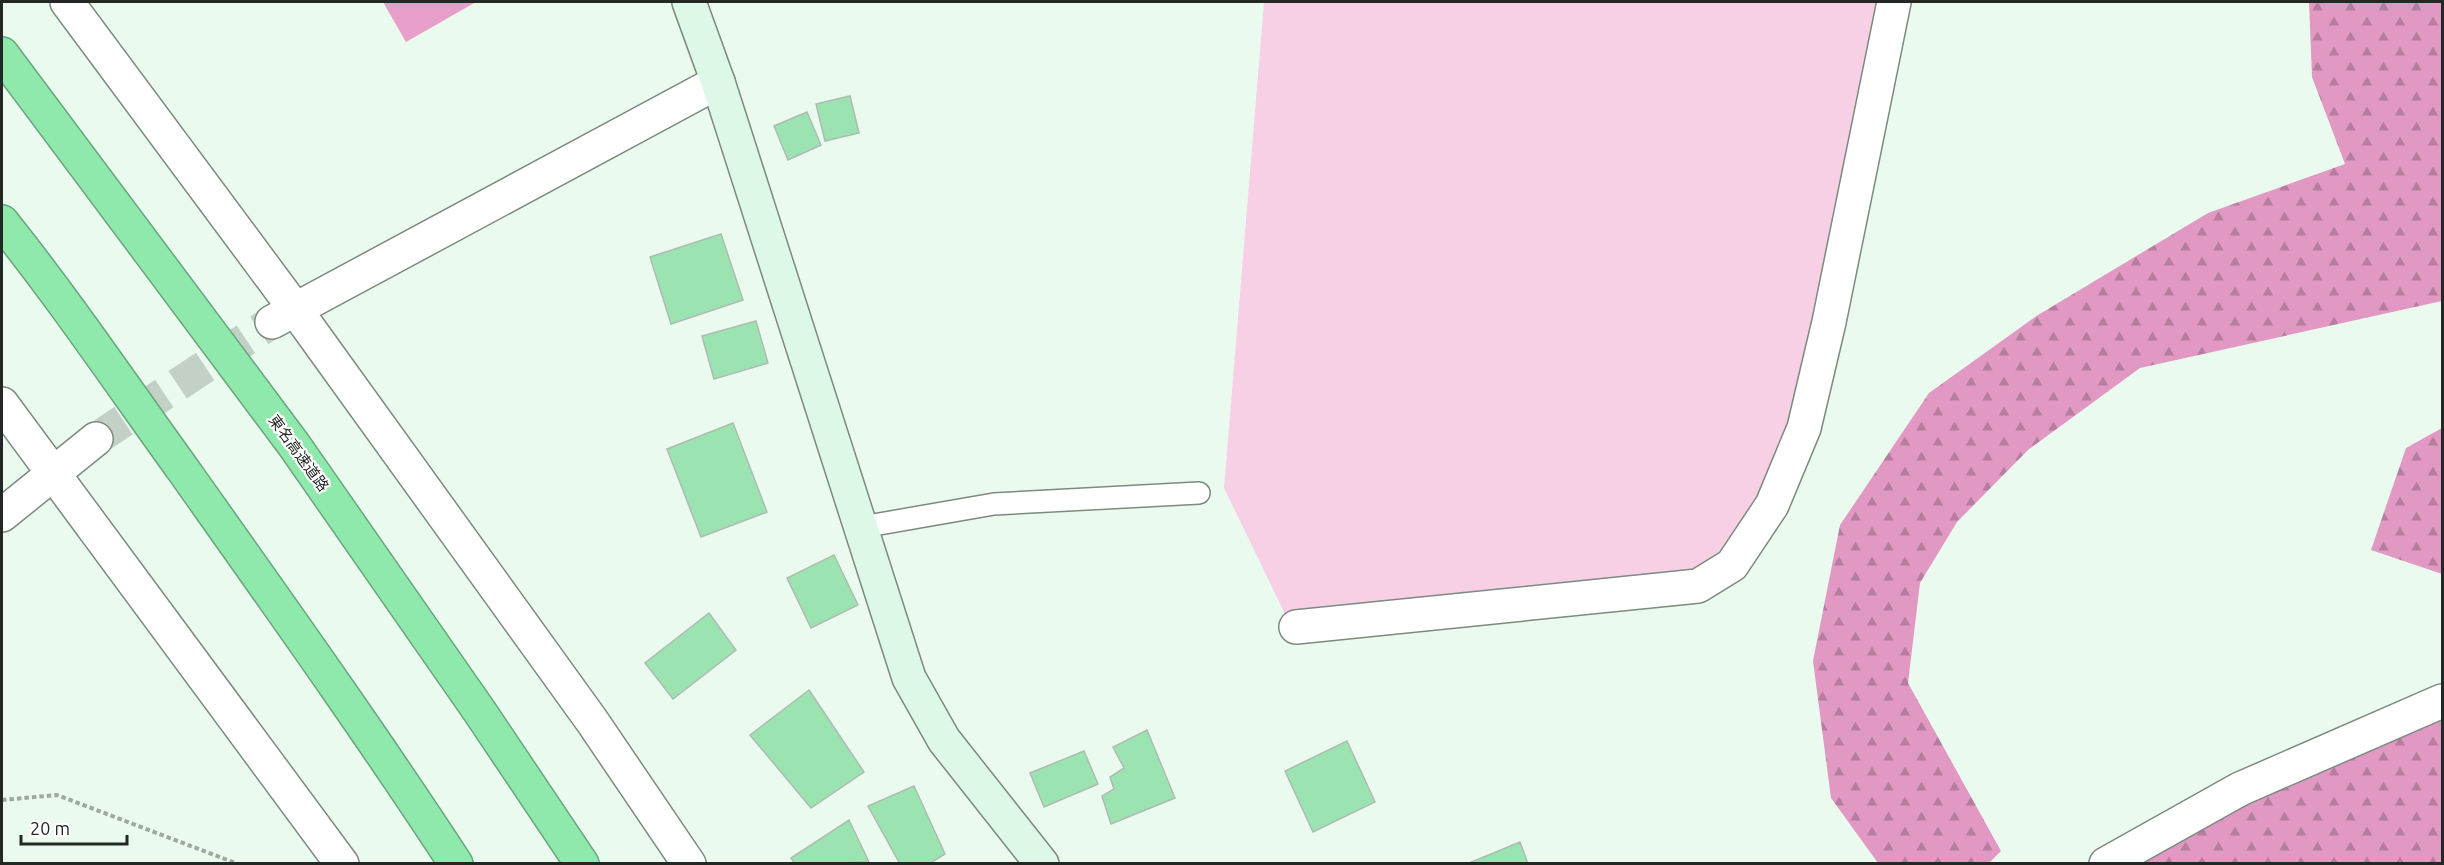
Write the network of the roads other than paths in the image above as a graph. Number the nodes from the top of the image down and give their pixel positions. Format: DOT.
graph roads {
  1 [pos="68,2"];
  2 [pos="689,2"];
  3 [pos="1894,2"];
  4 [pos="2,54"];
  5 [pos="718,82"];
  6 [pos="2,222"];
  7 [pos="284,315"];
  8 [pos="2,404"];
  9 [pos="96,439"];
  10 [pos="53,474"];
  11 [pos="1199,493"];
  12 [pos="2,515"];
  13 [pos="862,527"];
  14 [pos="1296,627"];
  15 [pos="2442,700"];
  16 [pos="342,864"];
  17 [pos="456,864"];
  18 [pos="582,864"];
  19 [pos="689,864"];
  20 [pos="1042,864"];
  21 [pos="2106,864"];
  1 -- 7 [label="street"];
  2 -- 5 [label="street"];
  3 -- 14 [label="street"];
  4 -- 18 [label="highway, 東名高速道路"];
  5 -- 7 [label="street"];
  5 -- 13 [label="street"];
  6 -- 17 [label="highway"];
  7 -- 19 [label="street"];
  8 -- 10 [label="street"];
  9 -- 10 [label="street"];
  10 -- 12 [label="street"];
  10 -- 16 [label="street"];
  11 -- 13 [label="lane"];
  13 -- 20 [label="street"];
  15 -- 21 [label="street"];
}
